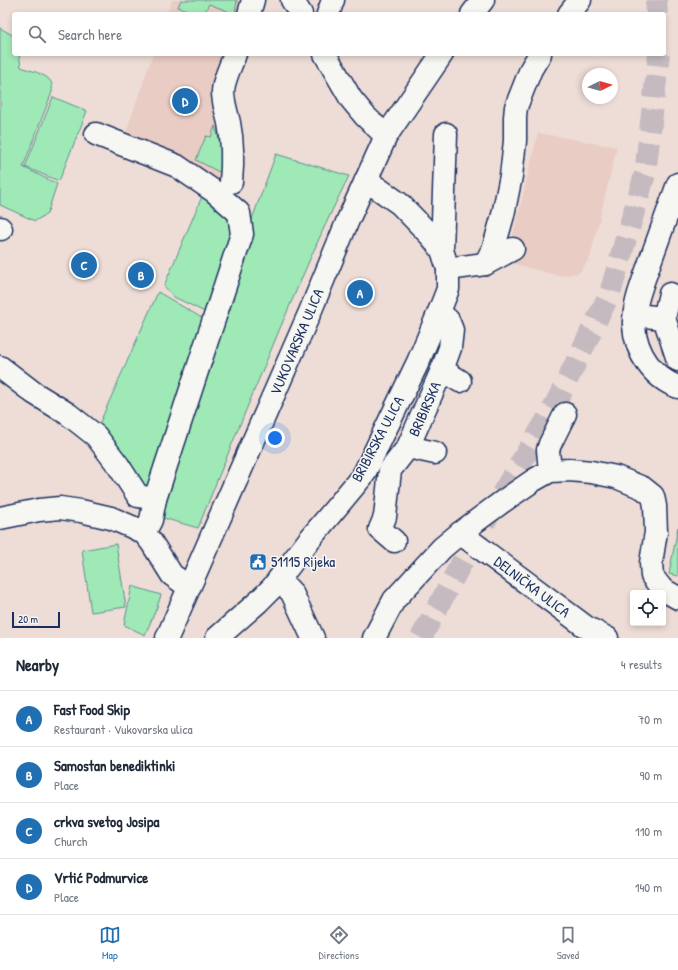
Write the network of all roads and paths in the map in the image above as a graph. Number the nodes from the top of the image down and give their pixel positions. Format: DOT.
graph roads {
  1 [pos="253,0"];
  2 [pos="292,0"];
  3 [pos="333,0"];
  4 [pos="483,0"];
  5 [pos="588,4"];
  6 [pos="250,12"];
  7 [pos="300,12"];
  8 [pos="329,12"];
  9 [pos="474,12"];
  10 [pos="573,12"];
  11 [pos="234,56"];
  12 [pos="326,56"];
  13 [pos="441,56"];
  14 [pos="539,56"];
  15 [pos="96,134"];
  16 [pos="446,134"];
  17 [pos="386,136"];
  18 [pos="366,180"];
  19 [pos="231,182"];
  20 [pos="678,184"];
  21 [pos="513,249"];
  22 [pos="445,260"];
  23 [pos="485,264"];
  24 [pos="670,294"];
  25 [pos="439,312"];
  26 [pos="635,315"];
  27 [pos="664,318"];
  28 [pos="678,360"];
  29 [pos="0,367"];
  30 [pos="678,388"];
  31 [pos="565,414"];
  32 [pos="408,447"];
  33 [pos="436,453"];
  34 [pos="550,471"];
  35 [pos="155,499"];
  36 [pos="0,518"];
  37 [pos="144,533"];
  38 [pos="460,533"];
  39 [pos="394,541"];
  40 [pos="279,579"];
  41 [pos="189,587"];
  42 [pos="678,598"];
  43 [pos="167,638"];
  44 [pos="217,638"];
  45 [pos="313,638"];
  46 [pos="374,638"];
  47 [pos="607,638"];
  1 -- 6 [label="street"];
  2 -- 7 [label="street"];
  3 -- 8 [label="street"];
  4 -- 9 [label="street"];
  5 -- 10 [label="street"];
  11 -- 19 [label="street"];
  12 -- 17 [label="street"];
  13 -- 17 [label="street, VUKOVARSKA ULICA"];
  14 -- 23 [label="street"];
  15 -- 35 [label="street"];
  16 -- 22 [label="street, BRIBIRSKA ULICA"];
  17 -- 18 [label="street, VUKOVARSKA ULICA"];
  18 -- 22 [label="street"];
  18 -- 41 [label="street, VUKOVARSKA ULICA"];
  20 -- 26 [label="street"];
  21 -- 23 [label="street"];
  22 -- 23 [label="street"];
  22 -- 25 [label="street, BRIBIRSKA ULICA"];
  24 -- 27 [label="street"];
  25 -- 32 [label="street, BRIBIRSKA"];
  25 -- 40 [label="street, BRIBIRSKA ULICA"];
  26 -- 27 [label="street"];
  26 -- 30 [label="street"];
  27 -- 28 [label="street"];
  29 -- 35 [label="street"];
  31 -- 34 [label="street"];
  32 -- 33 [label="street, BRIBIRSKA"];
  32 -- 39 [label="street, BRIBIRSKA"];
  34 -- 38 [label="street"];
  34 -- 42 [label="street"];
  35 -- 37 [label="street"];
  36 -- 37 [label="street"];
  37 -- 41 [label="street"];
  38 -- 46 [label="street"];
  38 -- 47 [label="street, DELNIČKA ULICA"];
  40 -- 44 [label="street, BRIBIRSKA ULICA"];
  40 -- 45 [label="street"];
  41 -- 43 [label="street, VUKOVARSKA ULICA"];
}
